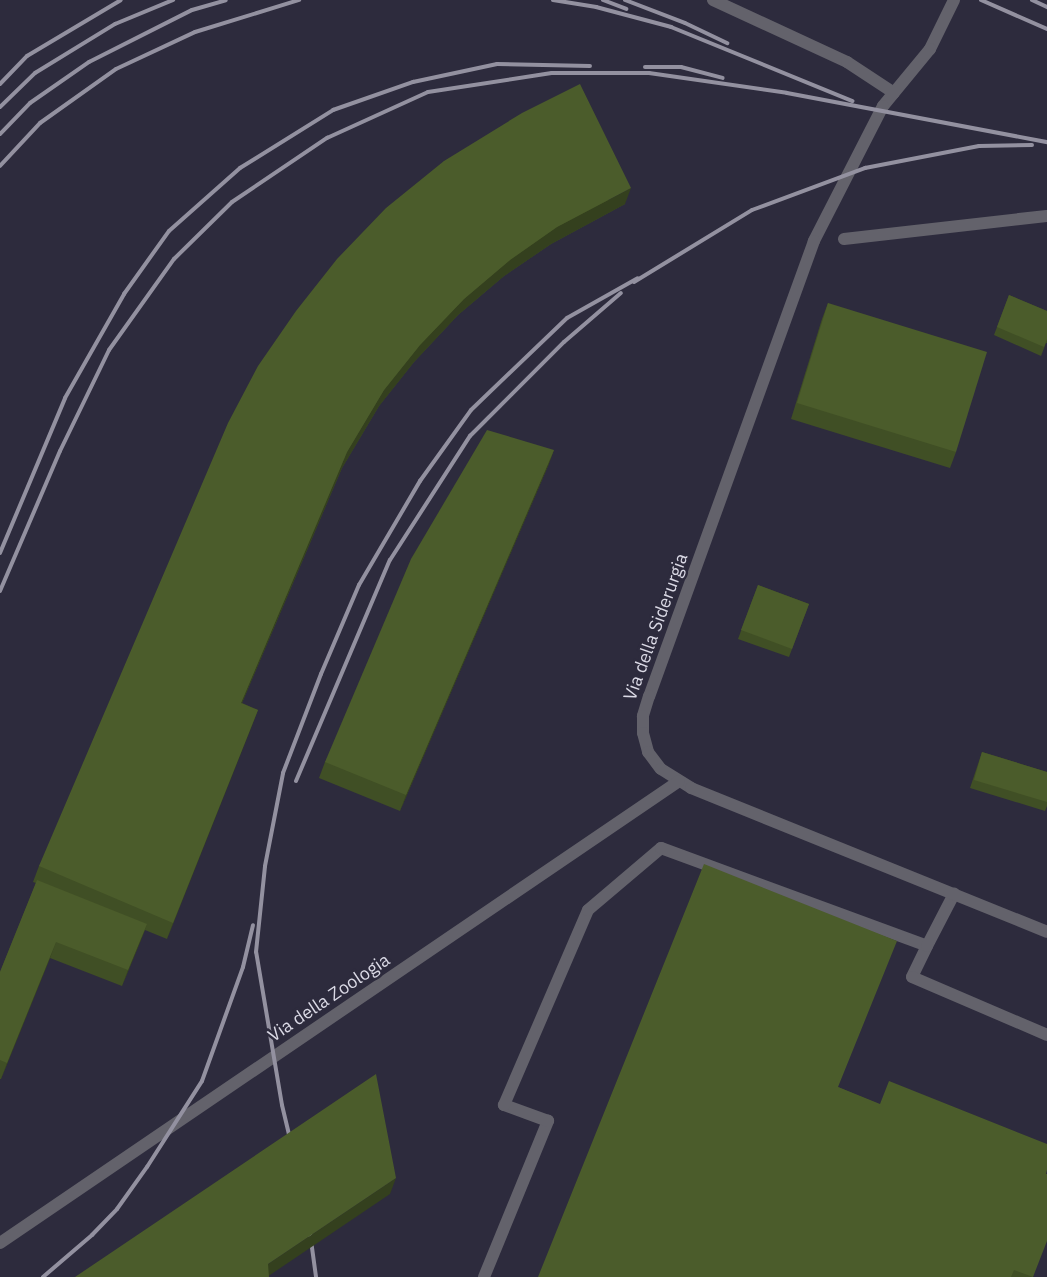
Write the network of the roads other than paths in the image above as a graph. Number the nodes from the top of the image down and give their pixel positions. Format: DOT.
graph roads {
  1 [pos="713,0"];
  2 [pos="954,0"];
  3 [pos="894,93"];
  4 [pos="1047,216"];
  5 [pos="844,239"];
  6 [pos="679,781"];
  7 [pos="954,894"];
  8 [pos="1047,932"];
  9 [pos="927,946"];
  10 [pos="1047,1035"];
  11 [pos="0,1243"];
  12 [pos="484,1277"];
  1 -- 3 [label="street"];
  2 -- 3 [label="street"];
  3 -- 6 [label="street, Via della Siderurgia"];
  4 -- 5 [label="street"];
  6 -- 7 [label="street, Via della Siderurgia"];
  6 -- 11 [label="street, Via della Zoologia"];
  7 -- 8 [label="street, Via della Siderurgia"];
  7 -- 9 [label="street"];
  9 -- 10 [label="street"];
  9 -- 12 [label="street"];
}
